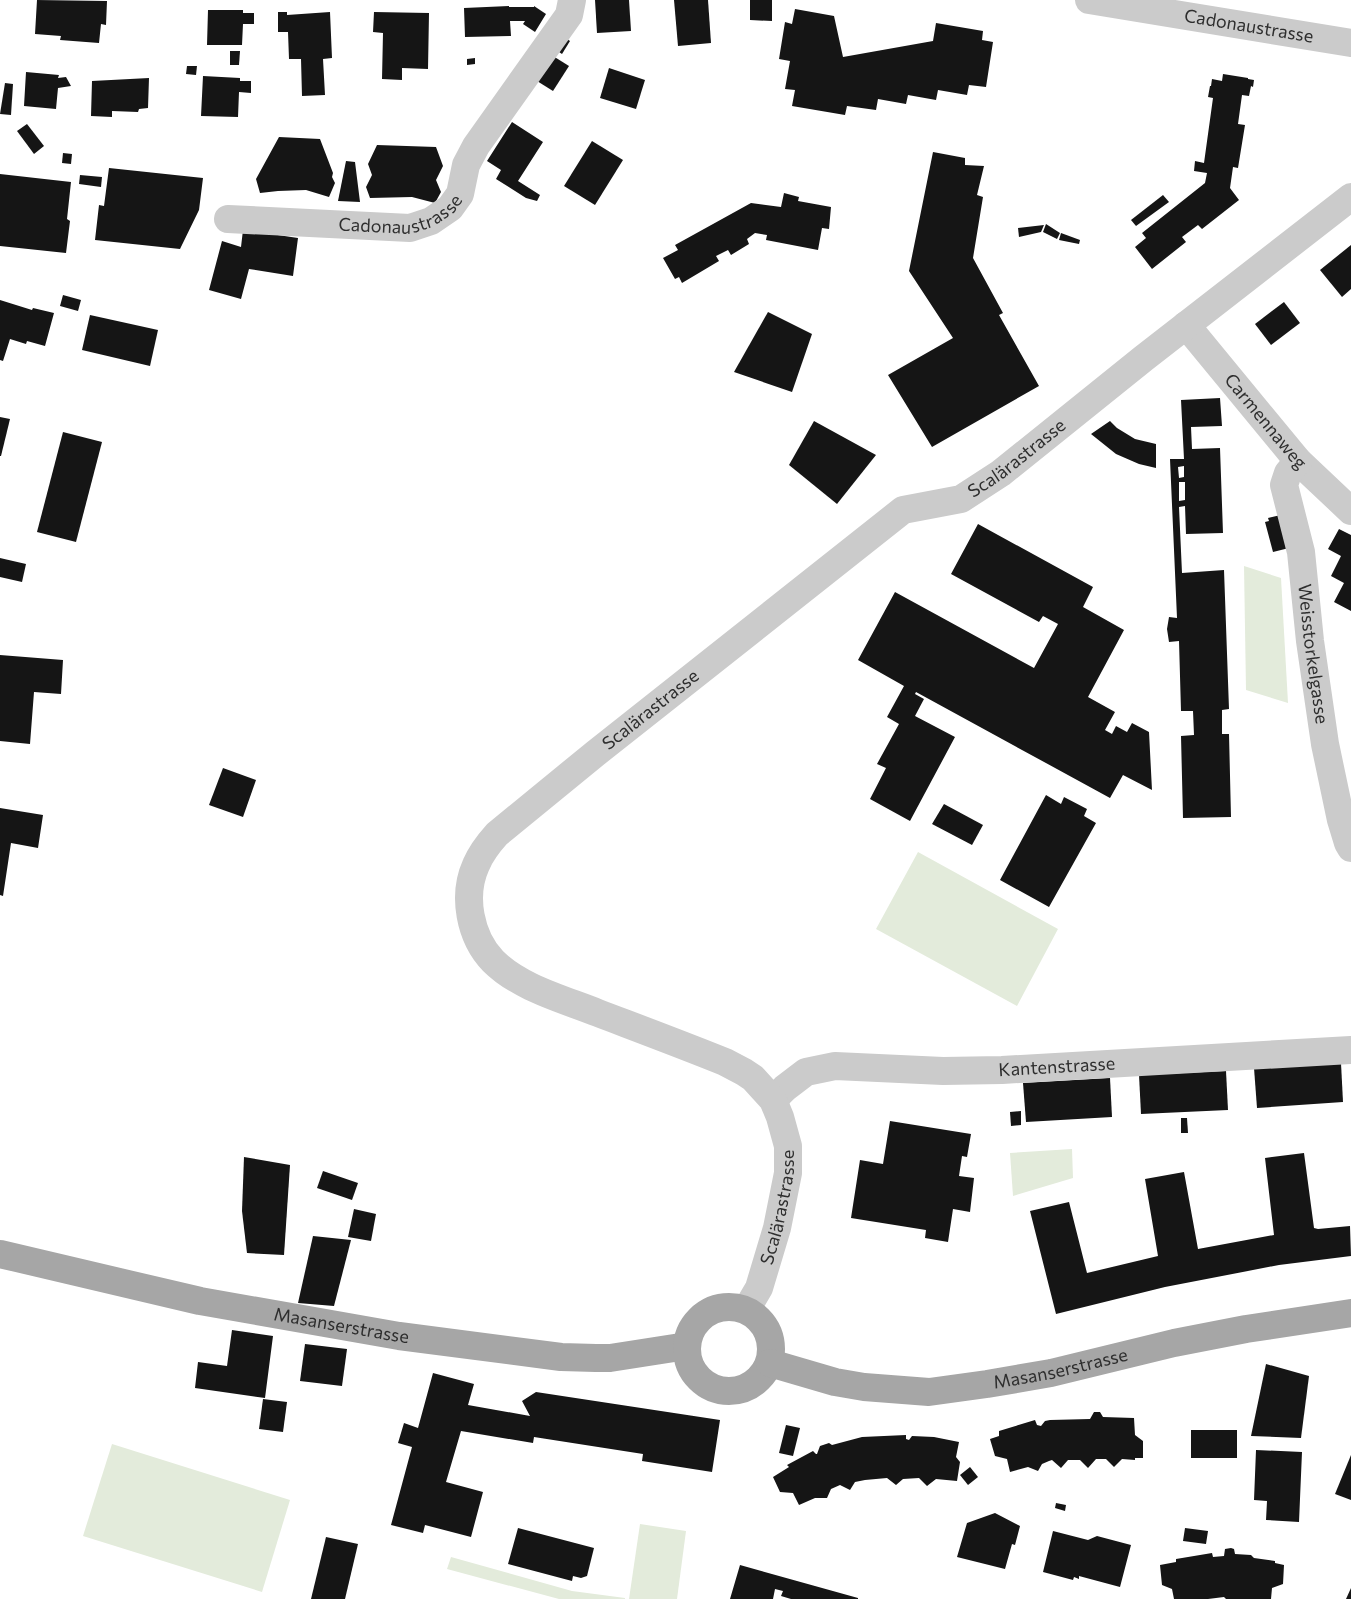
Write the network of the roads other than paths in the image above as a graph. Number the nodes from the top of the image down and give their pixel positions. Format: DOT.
graph roads {
  1 [pos="572,0"];
  2 [pos="1089,0"];
  3 [pos="1351,44"];
  4 [pos="1351,197"];
  5 [pos="228,219"];
  6 [pos="1186,325"];
  7 [pos="1298,461"];
  8 [pos="1351,511"];
  9 [pos="1351,848"];
  10 [pos="1351,1050"];
  11 [pos="773,1100"];
  12 [pos="0,1254"];
  13 [pos="746,1310"];
  14 [pos="1351,1313"];
  15 [pos="687,1346"];
  16 [pos="770,1363"];
  1 -- 5 [label="street, Cadonaustrasse"];
  2 -- 3 [label="street, Cadonaustrasse"];
  4 -- 6 [label="street, Scalärastrasse"];
  6 -- 7 [label="street, Carmennaweg"];
  6 -- 11 [label="street, Scalärastrasse"];
  7 -- 8 [label="street, Carmennaweg"];
  7 -- 9 [label="street, Weisstorkelgasse"];
  10 -- 11 [label="street, Kantenstrasse"];
  11 -- 13 [label="street, Scalärastrasse"];
  12 -- 15 [label="main road, Masanserstrasse"];
  13 -- 15 [label="main road"];
  13 -- 16 [label="main road"];
  14 -- 16 [label="main road, Masanserstrasse"];
  15 -- 16 [label="main road"];
}
